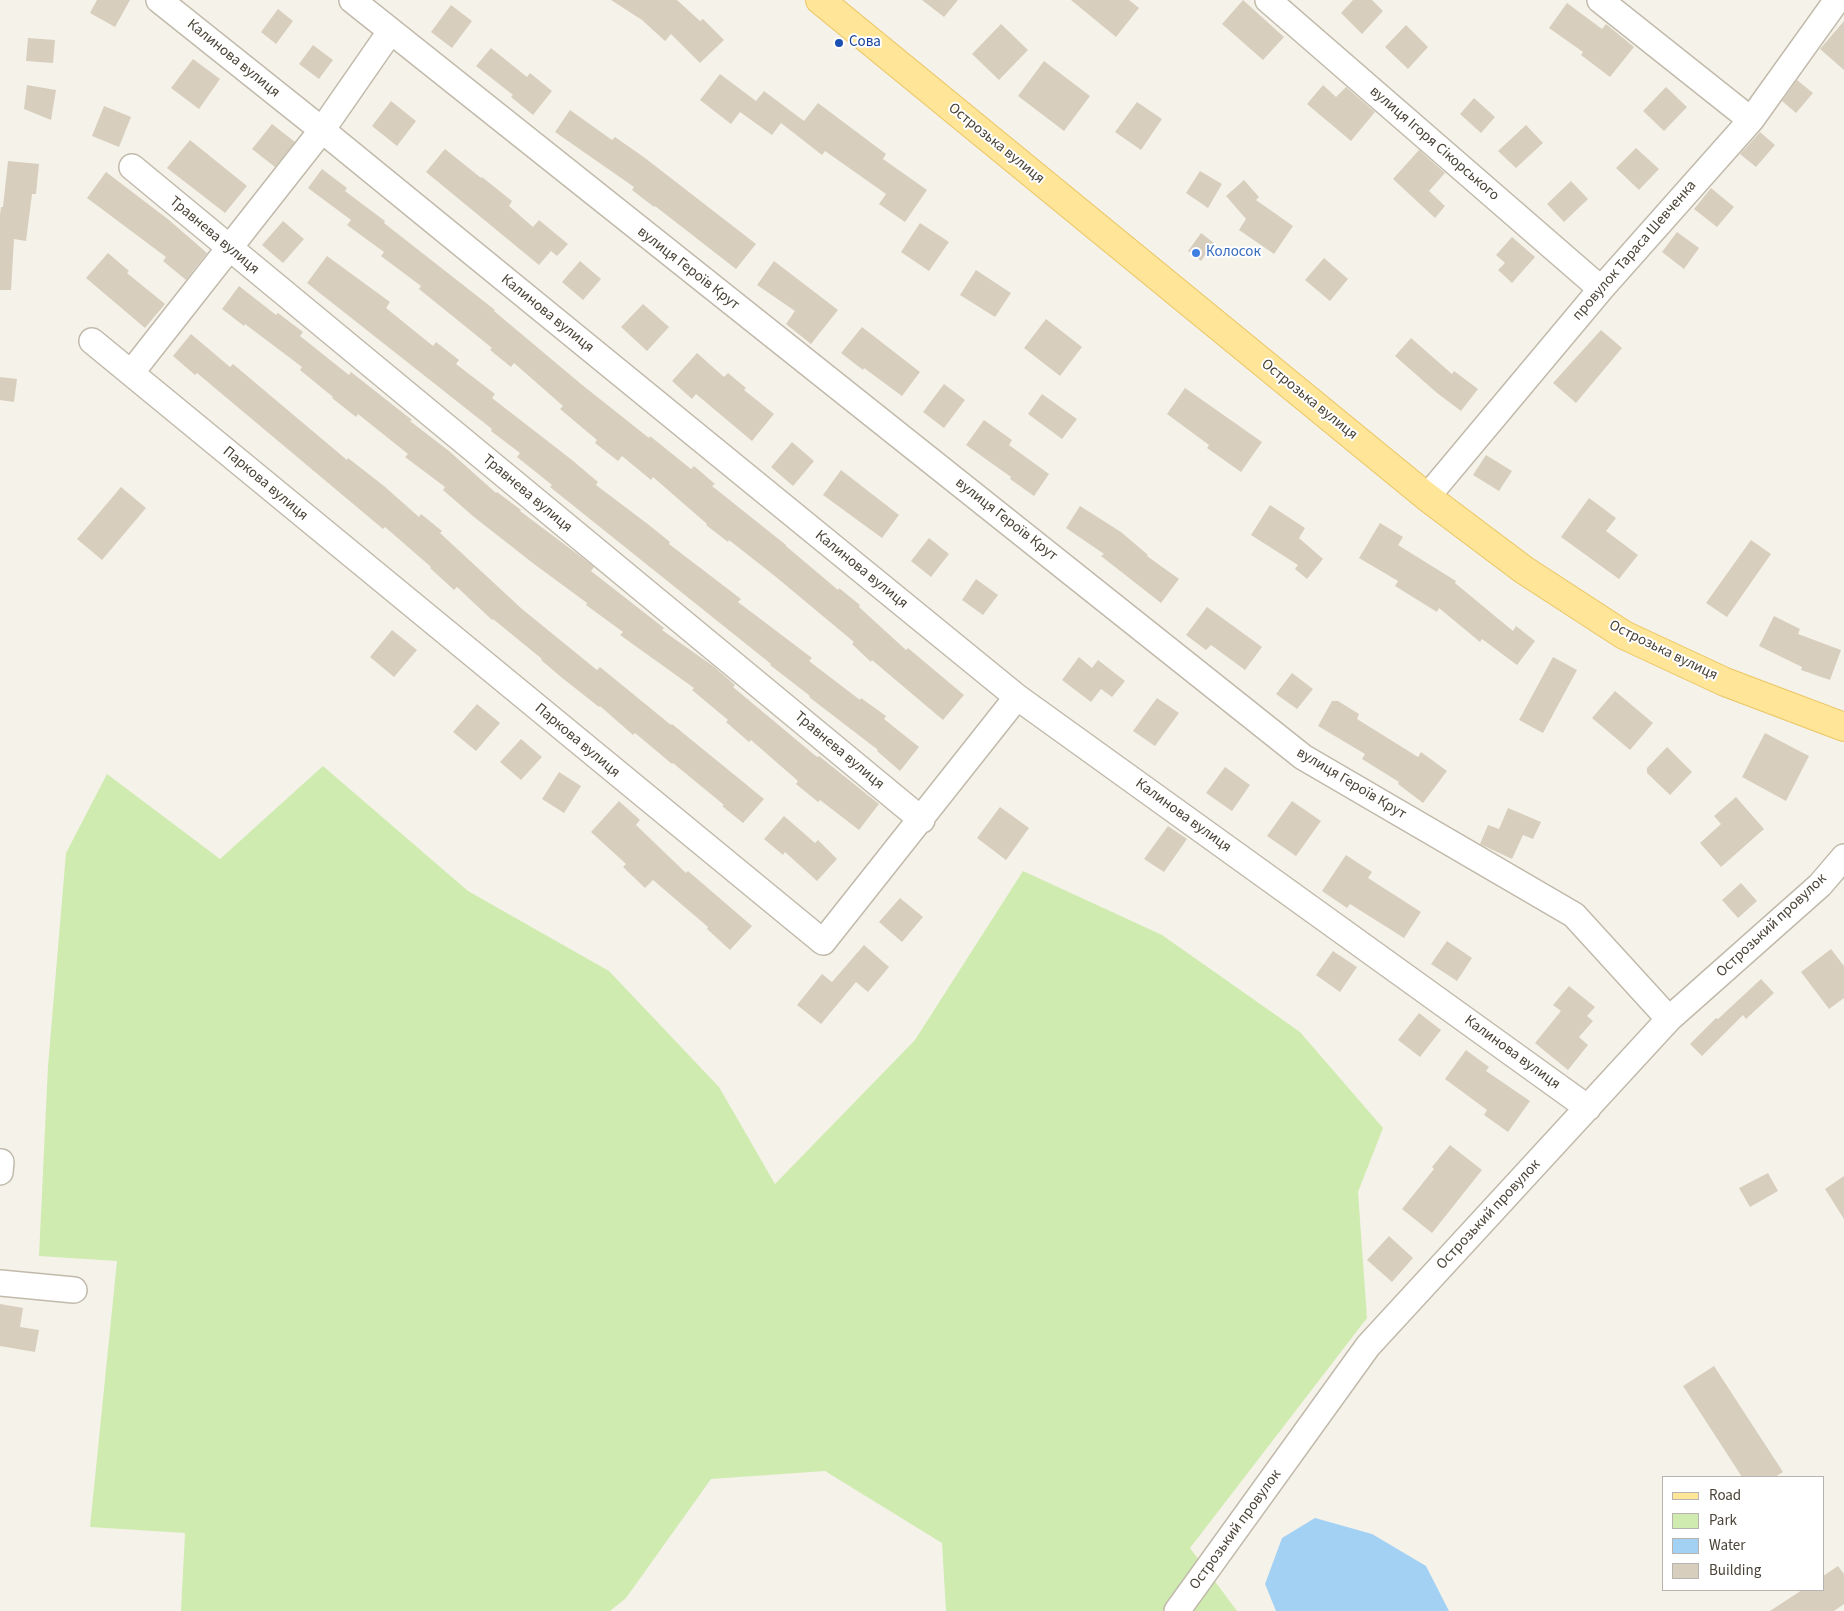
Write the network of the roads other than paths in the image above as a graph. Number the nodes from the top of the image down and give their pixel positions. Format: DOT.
graph roads {
  1 [pos="159,0"];
  2 [pos="352,0"];
  3 [pos="820,0"];
  4 [pos="1268,0"];
  5 [pos="1600,0"];
  6 [pos="1837,0"];
  7 [pos="390,32"];
  8 [pos="1751,120"];
  9 [pos="322,130"];
  10 [pos="132,167"];
  11 [pos="229,248"];
  12 [pos="1601,289"];
  13 [pos="92,341"];
  14 [pos="131,373"];
  15 [pos="1427,497"];
  16 [pos="1017,697"];
  17 [pos="1844,727"];
  18 [pos="922,820"];
  19 [pos="1844,857"];
  20 [pos="1670,1020"];
  21 [pos="1588,1108"];
  22 [pos="0,1283"];
  23 [pos="74,1290"];
  24 [pos="1177,1611"];
  1 -- 9 [label="street, Калинова вулиця"];
  2 -- 7 [label="street, вулиця Героїв Крут"];
  3 -- 15 [label="main road, Острозька вулиця"];
  4 -- 12 [label="street, вулиця Ігоря Сікорського"];
  5 -- 8 [label="street"];
  6 -- 8 [label="street, провулок Тараса Шевченка"];
  7 -- 9 [label="street"];
  7 -- 20 [label="street, вулиця Героїв Крут"];
  8 -- 12 [label="street, провулок Тараса Шевченка"];
  9 -- 11 [label="street"];
  9 -- 16 [label="street, Калинова вулиця"];
  10 -- 11 [label="street, Травнева вулиця"];
  11 -- 14 [label="street"];
  11 -- 18 [label="street, Травнева вулиця"];
  12 -- 15 [label="street, провулок Тараса Шевченка"];
  13 -- 14 [label="street, Паркова вулиця"];
  14 -- 18 [label="street, Паркова вулиця"];
  15 -- 17 [label="main road, Острозька вулиця"];
  16 -- 18 [label="street, Паркова вулиця"];
  16 -- 21 [label="street, Калинова вулиця"];
  19 -- 20 [label="street, Острозький провулок"];
  20 -- 21 [label="street, Острозький провулок"];
  21 -- 24 [label="street, Острозький провулок"];
  22 -- 23 [label="street"];
}
